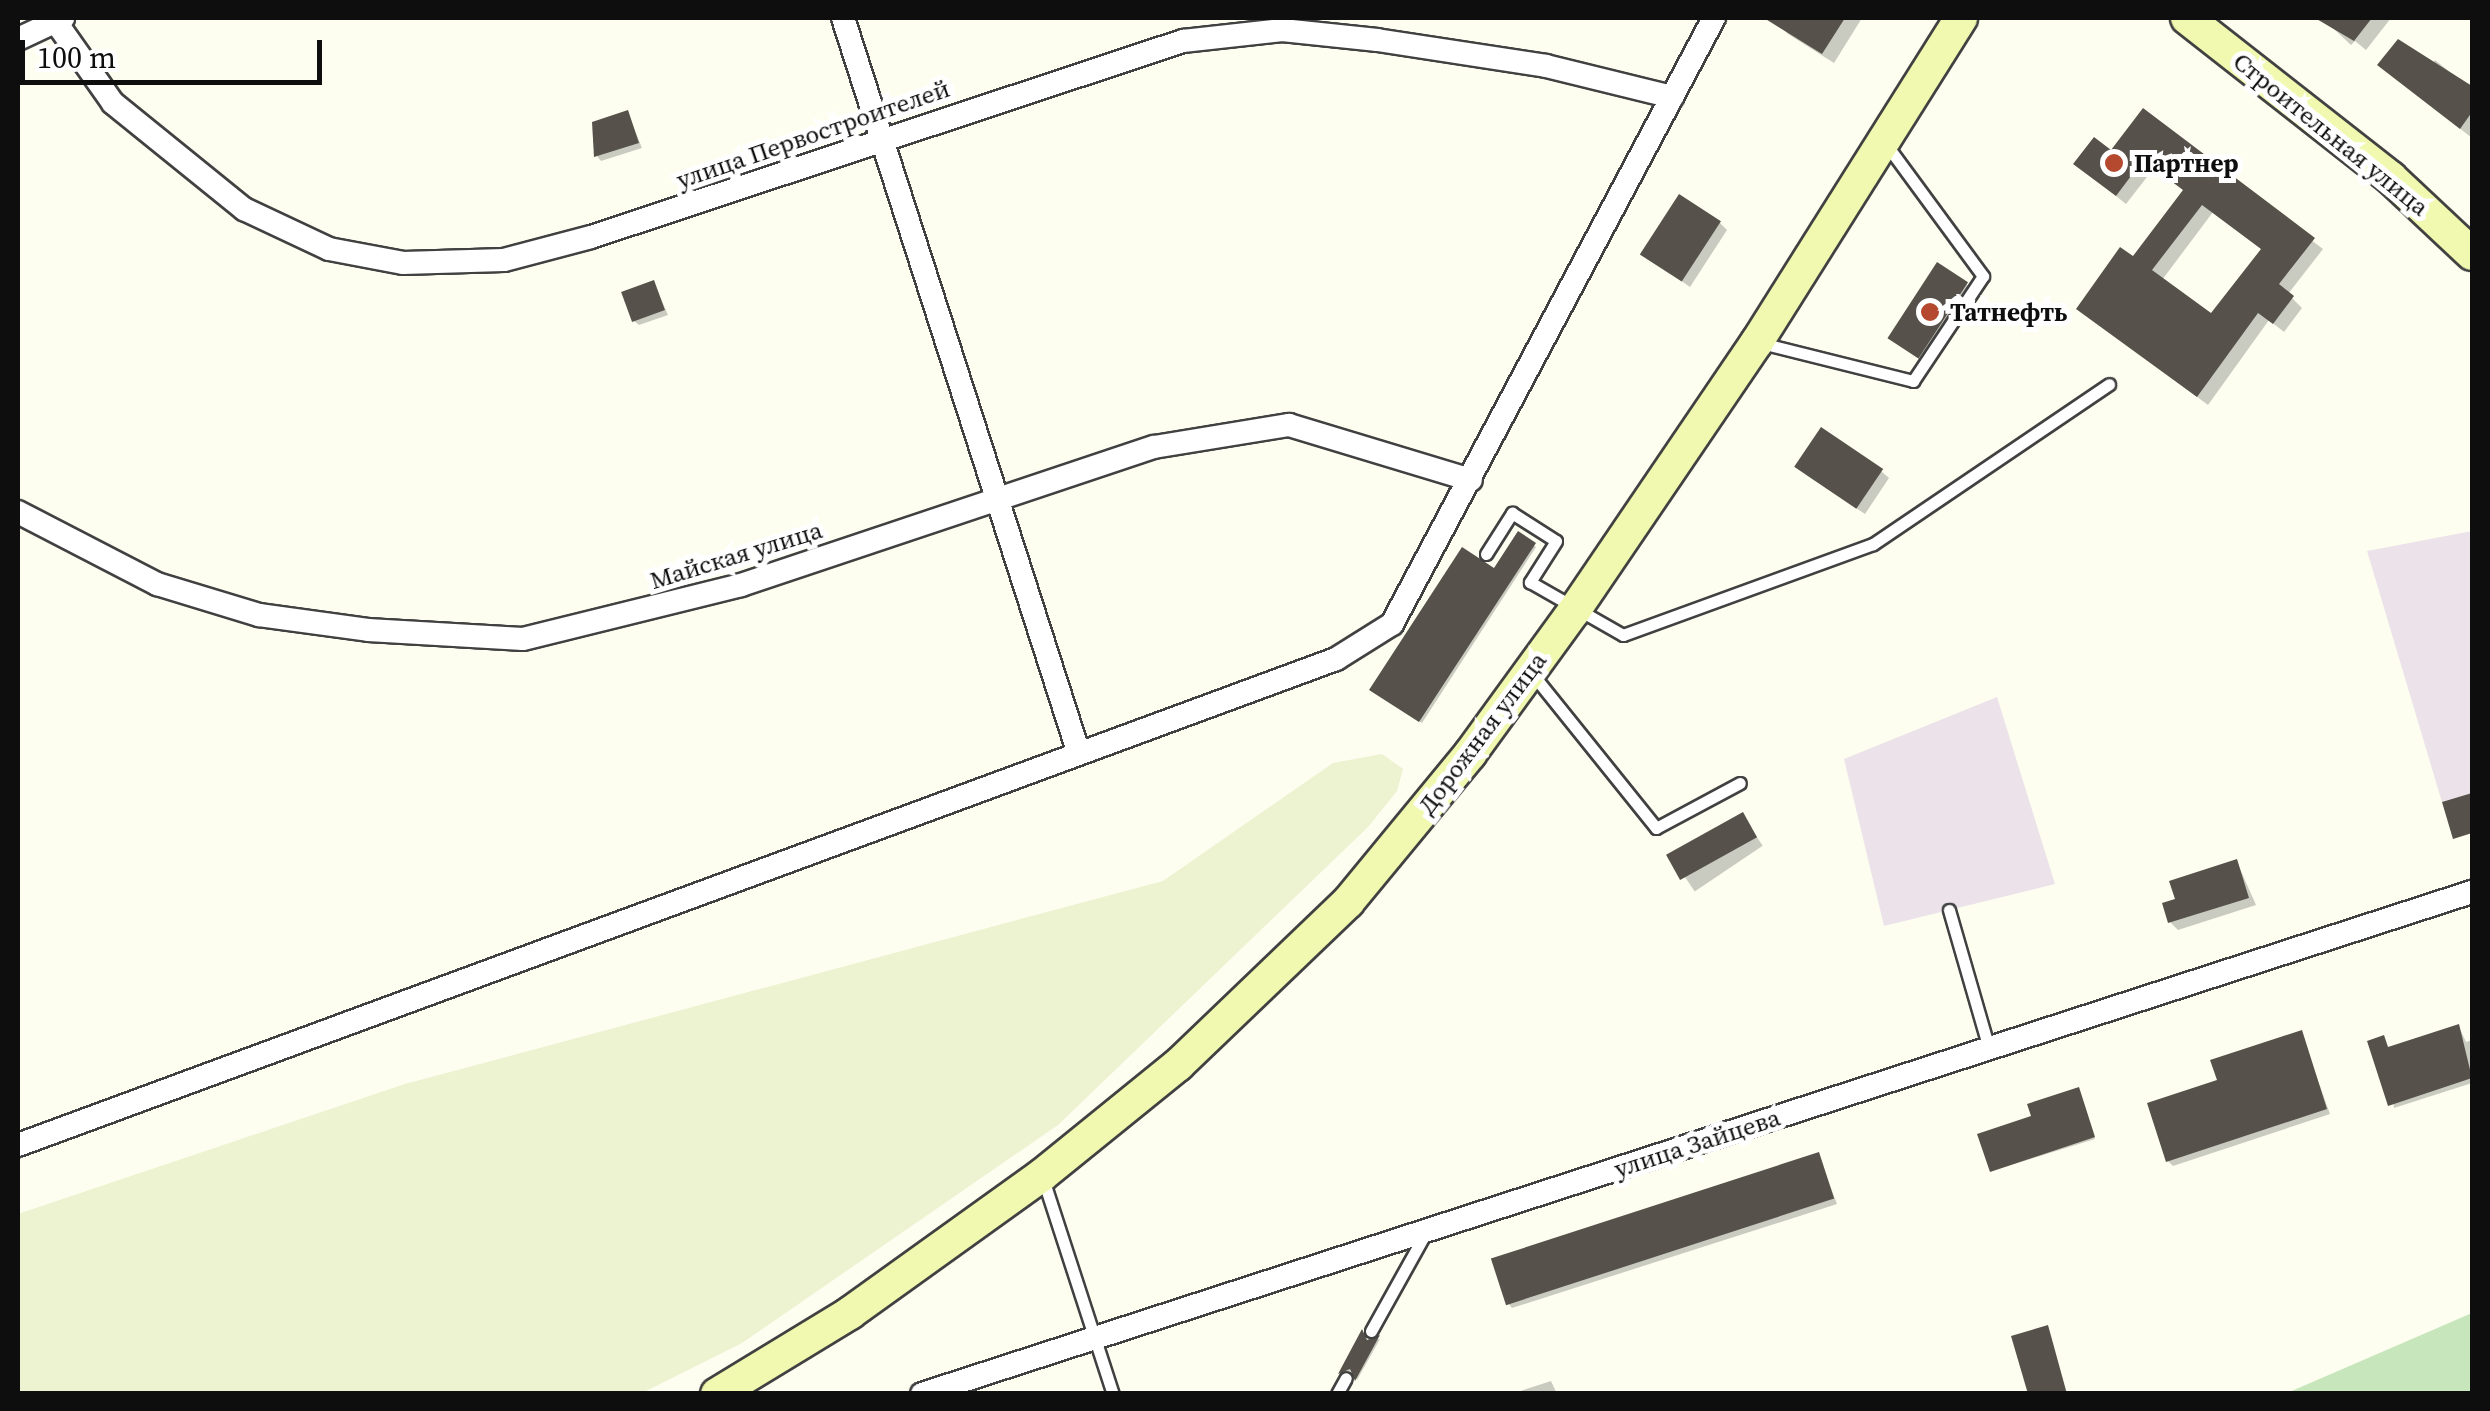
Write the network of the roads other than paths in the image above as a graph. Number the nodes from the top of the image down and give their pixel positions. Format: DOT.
graph roads {
  1 [pos="842,18"];
  2 [pos="1714,18"];
  3 [pos="1962,18"];
  4 [pos="2188,18"];
  5 [pos="57,19"];
  6 [pos="18,39"];
  7 [pos="1672,98"];
  8 [pos="1884,141"];
  9 [pos="880,142"];
  10 [pos="2472,254"];
  11 [pos="1757,342"];
  12 [pos="2109,384"];
  13 [pos="1471,480"];
  14 [pos="996,504"];
  15 [pos="18,512"];
  16 [pos="1486,554"];
  17 [pos="1574,611"];
  18 [pos="1530,671"];
  19 [pos="1078,752"];
  20 [pos="1740,783"];
  21 [pos="2472,892"];
  22 [pos="1949,910"];
  23 [pos="1989,1048"];
  24 [pos="18,1145"];
  25 [pos="1042,1174"];
  26 [pos="1428,1230"];
  27 [pos="1371,1330"];
  28 [pos="1095,1337"];
  29 [pos="1346,1378"];
  30 [pos="717,1394"];
  31 [pos="922,1394"];
  32 [pos="1113,1394"];
  33 [pos="1337,1394"];
  1 -- 9 [label="street"];
  2 -- 7 [label="street"];
  3 -- 8 [label="street, Дорожная улица"];
  4 -- 10 [label="street, Строительная улица"];
  5 -- 6 [label="street"];
  5 -- 9 [label="street, улица Первостроителей"];
  7 -- 9 [label="street, улица Первостроителей"];
  7 -- 13 [label="street"];
  8 -- 11 [label="street, Дорожная улица"];
  8 -- 11 [label="lane"];
  9 -- 14 [label="street"];
  11 -- 17 [label="street, Дорожная улица"];
  12 -- 17 [label="lane"];
  13 -- 14 [label="street, Майская улица"];
  13 -- 19 [label="street"];
  14 -- 15 [label="street, Майская улица"];
  14 -- 19 [label="street"];
  16 -- 17 [label="lane"];
  17 -- 18 [label="street, Дорожная улица"];
  18 -- 20 [label="lane"];
  18 -- 25 [label="street, Дорожная улица"];
  19 -- 24 [label="street"];
  21 -- 23 [label="street, улица Зайцева"];
  22 -- 23 [label="lane"];
  23 -- 26 [label="street, улица Зайцева"];
  25 -- 28 [label="lane"];
  25 -- 30 [label="street, Дорожная улица"];
  26 -- 27 [label="lane"];
  26 -- 28 [label="street, улица Зайцева"];
  28 -- 31 [label="street, улица Зайцева"];
  28 -- 32 [label="lane"];
  29 -- 33 [label="lane"];
}
